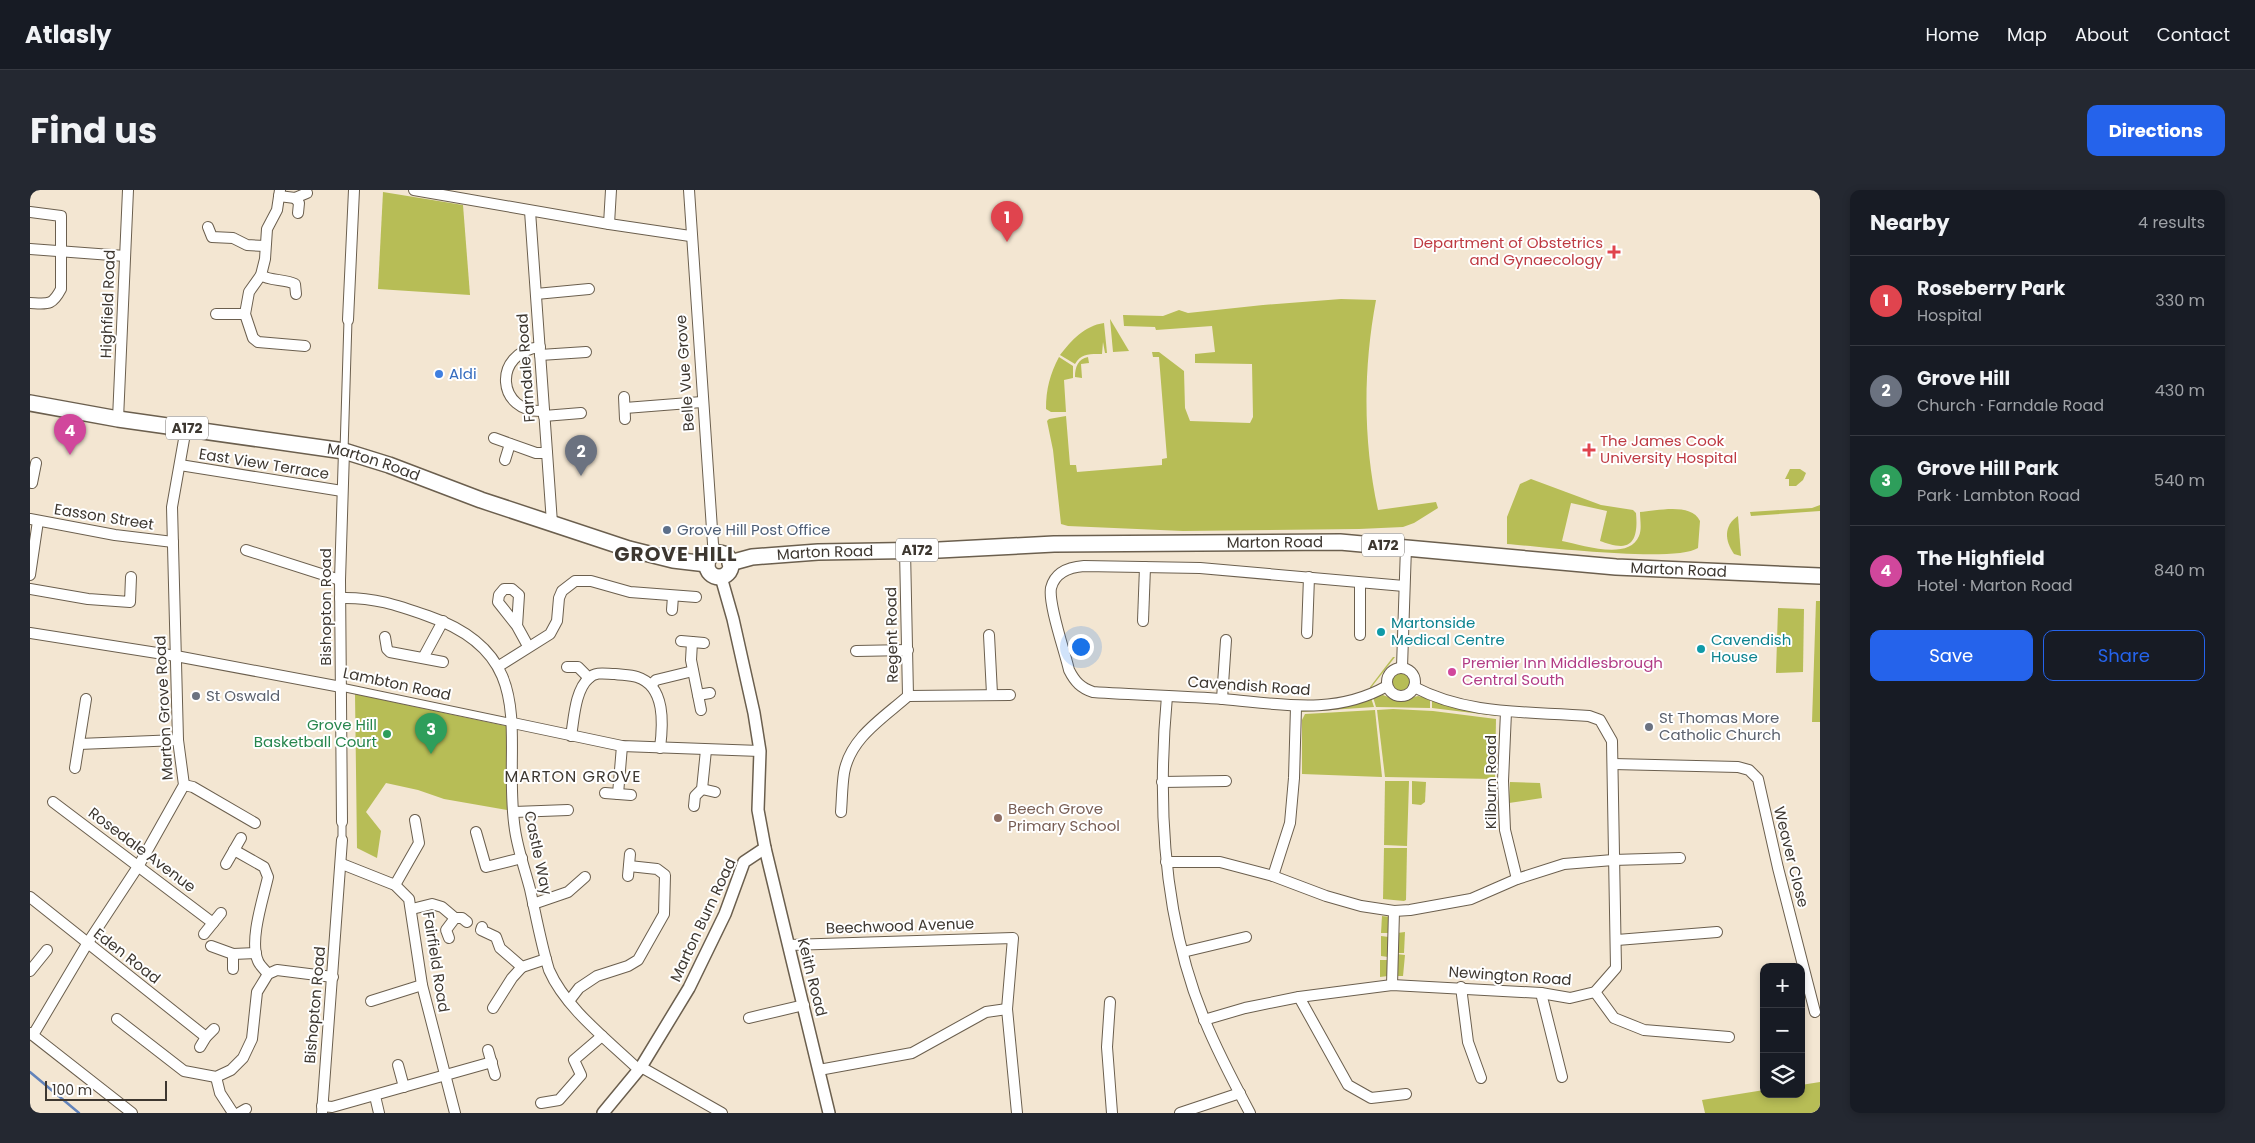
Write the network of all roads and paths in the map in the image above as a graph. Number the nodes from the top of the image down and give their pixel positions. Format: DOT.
graph roads {
  1 [pos="128,190"];
  2 [pos="354,190"];
  3 [pos="414,190"];
  4 [pos="611,190"];
  5 [pos="689,190"];
  6 [pos="279,193"];
  7 [pos="307,193"];
  8 [pos="295,198"];
  9 [pos="530,211"];
  10 [pos="30,212"];
  11 [pos="298,213"];
  12 [pos="609,224"];
  13 [pos="209,236"];
  14 [pos="690,236"];
  15 [pos="265,246"];
  16 [pos="30,249"];
  17 [pos="61,252"];
  18 [pos="125,256"];
  19 [pos="261,275"];
  20 [pos="590,290"];
  21 [pos="296,294"];
  22 [pos="536,294"];
  23 [pos="30,303"];
  24 [pos="216,314"];
  25 [pos="245,314"];
  26 [pos="348,320"];
  27 [pos="540,351"];
  28 [pos="586,352"];
  29 [pos="296,358"];
  30 [pos="702,402"];
  31 [pos="30,403"];
  32 [pos="544,413"];
  33 [pos="581,413"];
  34 [pos="118,419"];
  35 [pos="626,419"];
  36 [pos="186,428"];
  37 [pos="494,438"];
  38 [pos="510,444"];
  39 [pos="344,451"];
  40 [pos="547,453"];
  41 [pos="505,460"];
  42 [pos="180,466"];
  43 [pos="33,469"];
  44 [pos="32,483"];
  45 [pos="342,491"];
  46 [pos="34,520"];
  47 [pos="552,523"];
  48 [pos="173,542"];
  49 [pos="1406,548"];
  50 [pos="246,550"];
  51 [pos="905,550"];
  52 [pos="711,559"];
  53 [pos="730,563"];
  54 [pos="1145,567"];
  55 [pos="30,575"];
  56 [pos="1820,576"];
  57 [pos="131,577"];
  58 [pos="721,577"];
  59 [pos="1309,577"];
  60 [pos="340,580"];
  61 [pos="1360,583"];
  62 [pos="1404,586"];
  63 [pos="30,589"];
  64 [pos="673,596"];
  65 [pos="696,597"];
  66 [pos="340,598"];
  67 [pos="672,610"];
  68 [pos="443,621"];
  69 [pos="1143,621"];
  70 [pos="517,626"];
  71 [pos="30,633"];
  72 [pos="1306,633"];
  73 [pos="990,635"];
  74 [pos="1360,635"];
  75 [pos="385,637"];
  76 [pos="1226,640"];
  77 [pos="681,641"];
  78 [pos="692,642"];
  79 [pos="704,643"];
  80 [pos="528,646"];
  81 [pos="908,650"];
  82 [pos="856,651"];
  83 [pos="176,656"];
  84 [pos="423,658"];
  85 [pos="442,662"];
  86 [pos="499,666"];
  87 [pos="567,666"];
  88 [pos="1402,667"];
  89 [pos="693,671"];
  90 [pos="589,678"];
  91 [pos="651,685"];
  92 [pos="1387,686"];
  93 [pos="341,687"];
  94 [pos="1414,687"];
  95 [pos="710,693"];
  96 [pos="992,694"];
  97 [pos="698,695"];
  98 [pos="1010,695"];
  99 [pos="908,696"];
  100 [pos="1167,696"];
  101 [pos="86,699"];
  102 [pos="1222,699"];
  103 [pos="1296,707"];
  104 [pos="701,710"];
  105 [pos="1506,712"];
  106 [pos="513,723"];
  107 [pos="571,736"];
  108 [pos="178,740"];
  109 [pos="79,744"];
  110 [pos="622,746"];
  111 [pos="660,748"];
  112 [pos="706,750"];
  113 [pos="760,751"];
  114 [pos="1613,764"];
  115 [pos="75,768"];
  116 [pos="1226,781"];
  117 [pos="1162,782"];
  118 [pos="184,785"];
  119 [pos="702,789"];
  120 [pos="716,792"];
  121 [pos="605,793"];
  122 [pos="618,794"];
  123 [pos="631,795"];
  124 [pos="53,802"];
  125 [pos="694,806"];
  126 [pos="568,810"];
  127 [pos="514,812"];
  128 [pos="841,812"];
  129 [pos="415,820"];
  130 [pos="342,822"];
  131 [pos="255,823"];
  132 [pos="476,832"];
  133 [pos="241,838"];
  134 [pos="342,840"];
  135 [pos="764,848"];
  136 [pos="234,850"];
  137 [pos="630,854"];
  138 [pos="522,858"];
  139 [pos="1680,858"];
  140 [pos="1613,860"];
  141 [pos="1166,862"];
  142 [pos="226,864"];
  143 [pos="342,864"];
  144 [pos="139,865"];
  145 [pos="1273,876"];
  146 [pos="585,877"];
  147 [pos="1517,880"];
  148 [pos="395,885"];
  149 [pos="30,898"];
  150 [pos="533,904"];
  151 [pos="412,909"];
  152 [pos="1394,911"];
  153 [pos="221,913"];
  154 [pos="455,918"];
  155 [pos="467,922"];
  156 [pos="212,923"];
  157 [pos="482,927"];
  158 [pos="1717,932"];
  159 [pos="204,934"];
  160 [pos="1246,937"];
  161 [pos="449,938"];
  162 [pos="1617,940"];
  163 [pos="87,944"];
  164 [pos="789,945"];
  165 [pos="211,946"];
  166 [pos="47,950"];
  167 [pos="1183,952"];
  168 [pos="256,953"];
  169 [pos="234,954"];
  170 [pos="546,959"];
  171 [pos="233,968"];
  172 [pos="522,968"];
  173 [pos="30,971"];
  174 [pos="268,974"];
  175 [pos="333,977"];
  176 [pos="422,984"];
  177 [pos="1392,985"];
  178 [pos="1461,987"];
  179 [pos="1541,992"];
  180 [pos="1595,992"];
  181 [pos="1299,997"];
  182 [pos="1806,997"];
  183 [pos="371,1001"];
  184 [pos="568,1001"];
  185 [pos="1110,1002"];
  186 [pos="804,1006"];
  187 [pos="493,1008"];
  188 [pos="1007,1009"];
  189 [pos="1815,1012"];
  190 [pos="118,1018"];
  191 [pos="749,1018"];
  192 [pos="1204,1020"];
  193 [pos="214,1029"];
  194 [pos="32,1034"];
  195 [pos="206,1036"];
  196 [pos="602,1036"];
  197 [pos="1729,1036"];
  198 [pos="200,1047"];
  199 [pos="488,1050"];
  200 [pos="492,1062"];
  201 [pos="398,1065"];
  202 [pos="640,1069"];
  203 [pos="819,1070"];
  204 [pos="445,1075"];
  205 [pos="495,1075"];
  206 [pos="1562,1076"];
  207 [pos="216,1077"];
  208 [pos="1481,1078"];
  209 [pos="404,1087"];
  210 [pos="1240,1093"];
  211 [pos="1406,1094"];
  212 [pos="375,1096"];
  213 [pos="541,1102"];
  214 [pos="322,1110"];
  215 [pos="132,1113"];
  216 [pos="233,1113"];
  217 [pos="379,1113"];
  218 [pos="455,1113"];
  219 [pos="603,1113"];
  220 [pos="722,1113"];
  221 [pos="829,1113"];
  222 [pos="1017,1113"];
  223 [pos="1112,1113"];
  224 [pos="1180,1113"];
  225 [pos="1250,1113"];
  1 -- 18 [label="street, Highfield Road"];
  2 -- 26 [label="street"];
  3 -- 9 [label="street"];
  4 -- 12 [label="street"];
  5 -- 14 [label="street, Belle Vue Grove"];
  6 -- 8 [label="street"];
  6 -- 15 [label="street"];
  7 -- 8 [label="street"];
  8 -- 11 [label="street"];
  9 -- 12 [label="street"];
  9 -- 22 [label="street, Farndale Road"];
  10 -- 17 [label="street"];
  12 -- 14 [label="street"];
  13 -- 15 [label="street"];
  14 -- 30 [label="street, Belle Vue Grove"];
  15 -- 19 [label="street"];
  16 -- 17 [label="street"];
  17 -- 18 [label="street"];
  17 -- 23 [label="street"];
  18 -- 34 [label="street, Highfield Road"];
  19 -- 21 [label="street"];
  19 -- 25 [label="street"];
  20 -- 22 [label="street"];
  22 -- 27 [label="street, Farndale Road"];
  24 -- 25 [label="street"];
  25 -- 29 [label="street"];
  26 -- 39 [label="street"];
  27 -- 28 [label="street"];
  27 -- 32 [label="street, Farndale Road"];
  27 -- 32 [label="street"];
  30 -- 35 [label="street"];
  30 -- 52 [label="street, Belle Vue Grove"];
  31 -- 34 [label="main road, Marton Road / A172"];
  32 -- 33 [label="street"];
  32 -- 40 [label="street, Farndale Road"];
  34 -- 36 [label="main road, Marton Road / A172"];
  36 -- 39 [label="main road, Marton Road / A172"];
  36 -- 42 [label="street, Marton Grove Road"];
  37 -- 38 [label="street"];
  38 -- 40 [label="street"];
  38 -- 41 [label="street"];
  39 -- 45 [label="street, Bishopton Road"];
  39 -- 47 [label="main road, Marton Road / A172"];
  40 -- 47 [label="street, Farndale Road"];
  42 -- 45 [label="street, East View Terrace"];
  42 -- 48 [label="street, Marton Grove Road"];
  43 -- 44 [label="street"];
  45 -- 60 [label="street, Bishopton Road"];
  46 -- 48 [label="street, Easson Street"];
  46 -- 55 [label="street"];
  47 -- 52 [label="main road, Marton Road / A172"];
  48 -- 83 [label="street, Marton Grove Road"];
  49 -- 51 [label="main road, Marton Road / A172"];
  49 -- 56 [label="main road, Marton Road / A172"];
  49 -- 62 [label="street"];
  50 -- 60 [label="street"];
  51 -- 53 [label="main road, Marton Road / A172"];
  51 -- 81 [label="street, Regent Road"];
  52 -- 53 [label="main road"];
  52 -- 58 [label="main road"];
  53 -- 58 [label="main road"];
  54 -- 59 [label="street"];
  54 -- 69 [label="street"];
  54 -- 100 [label="street, Cavendish Road"];
  57 -- 63 [label="street"];
  58 -- 113 [label="street"];
  59 -- 61 [label="street"];
  59 -- 72 [label="street"];
  60 -- 66 [label="street, Bishopton Road"];
  61 -- 62 [label="street"];
  61 -- 74 [label="street"];
  62 -- 88 [label="street"];
  64 -- 65 [label="street"];
  64 -- 67 [label="street"];
  64 -- 80 [label="street"];
  66 -- 68 [label="street, Castle Way"];
  66 -- 93 [label="street, Bishopton Road"];
  68 -- 84 [label="street"];
  68 -- 86 [label="street, Castle Way"];
  70 -- 80 [label="street"];
  71 -- 83 [label="street, Lambton Road"];
  73 -- 96 [label="street"];
  75 -- 84 [label="street"];
  76 -- 102 [label="street"];
  77 -- 78 [label="street"];
  78 -- 79 [label="street"];
  78 -- 89 [label="street"];
  80 -- 86 [label="street"];
  81 -- 82 [label="street"];
  81 -- 99 [label="street, Regent Road"];
  83 -- 93 [label="street, Lambton Road"];
  83 -- 108 [label="street, Marton Grove Road"];
  84 -- 85 [label="street"];
  86 -- 106 [label="street, Castle Way"];
  87 -- 90 [label="street"];
  88 -- 92 [label="street"];
  88 -- 94 [label="street"];
  89 -- 91 [label="street"];
  89 -- 97 [label="street"];
  90 -- 91 [label="street"];
  90 -- 107 [label="street"];
  91 -- 111 [label="street"];
  92 -- 94 [label="street"];
  92 -- 103 [label="street, Cavendish Road"];
  93 -- 106 [label="street, Lambton Road"];
  93 -- 130 [label="street, Bishopton Road"];
  94 -- 105 [label="street"];
  95 -- 97 [label="street"];
  96 -- 98 [label="street"];
  96 -- 99 [label="street"];
  97 -- 104 [label="street"];
  99 -- 128 [label="street, Regent Road"];
  100 -- 102 [label="street, Cavendish Road"];
  100 -- 117 [label="street"];
  101 -- 109 [label="street"];
  102 -- 103 [label="street, Cavendish Road"];
  103 -- 145 [label="street"];
  105 -- 114 [label="street"];
  105 -- 147 [label="street, Kilburn Road"];
  106 -- 107 [label="street, Lambton Road"];
  106 -- 127 [label="street, Castle Way"];
  107 -- 110 [label="street, Lambton Road"];
  108 -- 109 [label="street"];
  108 -- 118 [label="street, Marton Grove Road"];
  109 -- 115 [label="street"];
  110 -- 111 [label="street, Lambton Road"];
  110 -- 122 [label="street"];
  111 -- 112 [label="street, Lambton Road"];
  112 -- 113 [label="street, Lambton Road"];
  112 -- 119 [label="street"];
  113 -- 135 [label="street"];
  114 -- 140 [label="street"];
  114 -- 182 [label="street, Weaver Close"];
  116 -- 117 [label="street"];
  117 -- 141 [label="street"];
  118 -- 131 [label="street"];
  118 -- 144 [label="street, Marton Grove Road"];
  119 -- 120 [label="street"];
  119 -- 125 [label="street"];
  121 -- 122 [label="street"];
  122 -- 123 [label="street"];
  124 -- 144 [label="street, Rosedale Avenue"];
  126 -- 127 [label="street"];
  127 -- 138 [label="street, Castle Way"];
  129 -- 148 [label="street"];
  130 -- 134 [label="street"];
  132 -- 138 [label="street"];
  133 -- 136 [label="street"];
  134 -- 143 [label="street, Bishopton Road"];
  135 -- 164 [label="street, Keith Road"];
  135 -- 202 [label="street, Marton Burn Road"];
  136 -- 142 [label="street"];
  136 -- 168 [label="street"];
  137 -- 184 [label="street"];
  138 -- 150 [label="street, Castle Way"];
  139 -- 140 [label="street"];
  140 -- 147 [label="street"];
  140 -- 162 [label="street"];
  141 -- 145 [label="street"];
  141 -- 167 [label="street"];
  143 -- 148 [label="street, Fairfield Road"];
  143 -- 175 [label="street, Bishopton Road"];
  144 -- 156 [label="street, Rosedale Avenue"];
  144 -- 163 [label="street, Marton Grove Road"];
  145 -- 152 [label="street"];
  146 -- 150 [label="street"];
  147 -- 152 [label="street"];
  148 -- 151 [label="street, Fairfield Road"];
  149 -- 163 [label="street, Eden Road"];
  150 -- 170 [label="street, Castle Way"];
  151 -- 154 [label="street"];
  151 -- 176 [label="street, Fairfield Road"];
  152 -- 177 [label="street"];
  153 -- 156 [label="street"];
  154 -- 155 [label="street"];
  154 -- 161 [label="street"];
  156 -- 159 [label="street"];
  157 -- 172 [label="street"];
  158 -- 162 [label="street"];
  160 -- 167 [label="street"];
  162 -- 180 [label="street"];
  163 -- 194 [label="street, Marton Grove Road"];
  163 -- 195 [label="street, Eden Road"];
  164 -- 186 [label="street, Keith Road"];
  164 -- 188 [label="street, Beechwood Avenue"];
  165 -- 169 [label="street"];
  166 -- 173 [label="street"];
  167 -- 192 [label="street"];
  168 -- 169 [label="street"];
  168 -- 174 [label="street"];
  169 -- 171 [label="street"];
  170 -- 172 [label="street"];
  170 -- 184 [label="street, Castle Way"];
  172 -- 187 [label="street"];
  174 -- 175 [label="street"];
  174 -- 207 [label="street"];
  175 -- 214 [label="street, Bishopton Road"];
  176 -- 183 [label="street"];
  176 -- 204 [label="street, Fairfield Road"];
  177 -- 178 [label="street, Newington Road"];
  177 -- 181 [label="street, Newington Road"];
  178 -- 179 [label="street, Newington Road"];
  178 -- 208 [label="street"];
  179 -- 180 [label="street, Newington Road"];
  179 -- 206 [label="street"];
  180 -- 197 [label="street"];
  181 -- 192 [label="street, Newington Road"];
  181 -- 211 [label="street"];
  182 -- 189 [label="street, Weaver Close"];
  184 -- 196 [label="street, Castle Way"];
  185 -- 223 [label="street"];
  186 -- 191 [label="street"];
  186 -- 203 [label="street, Keith Road"];
  188 -- 203 [label="street"];
  188 -- 222 [label="street"];
  190 -- 207 [label="street"];
  192 -- 210 [label="street"];
  193 -- 195 [label="street"];
  194 -- 215 [label="street"];
  195 -- 198 [label="street"];
  196 -- 202 [label="street, Castle Way"];
  196 -- 213 [label="street"];
  199 -- 200 [label="street"];
  200 -- 204 [label="street"];
  200 -- 205 [label="street"];
  201 -- 209 [label="street"];
  202 -- 219 [label="street, Marton Burn Road"];
  202 -- 220 [label="street, Castle Way"];
  203 -- 221 [label="street, Keith Road"];
  204 -- 209 [label="street"];
  204 -- 218 [label="street, Fairfield Road"];
  207 -- 216 [label="street"];
  209 -- 212 [label="street"];
  210 -- 224 [label="street"];
  210 -- 225 [label="street"];
  212 -- 214 [label="street"];
  212 -- 217 [label="street"];
}
